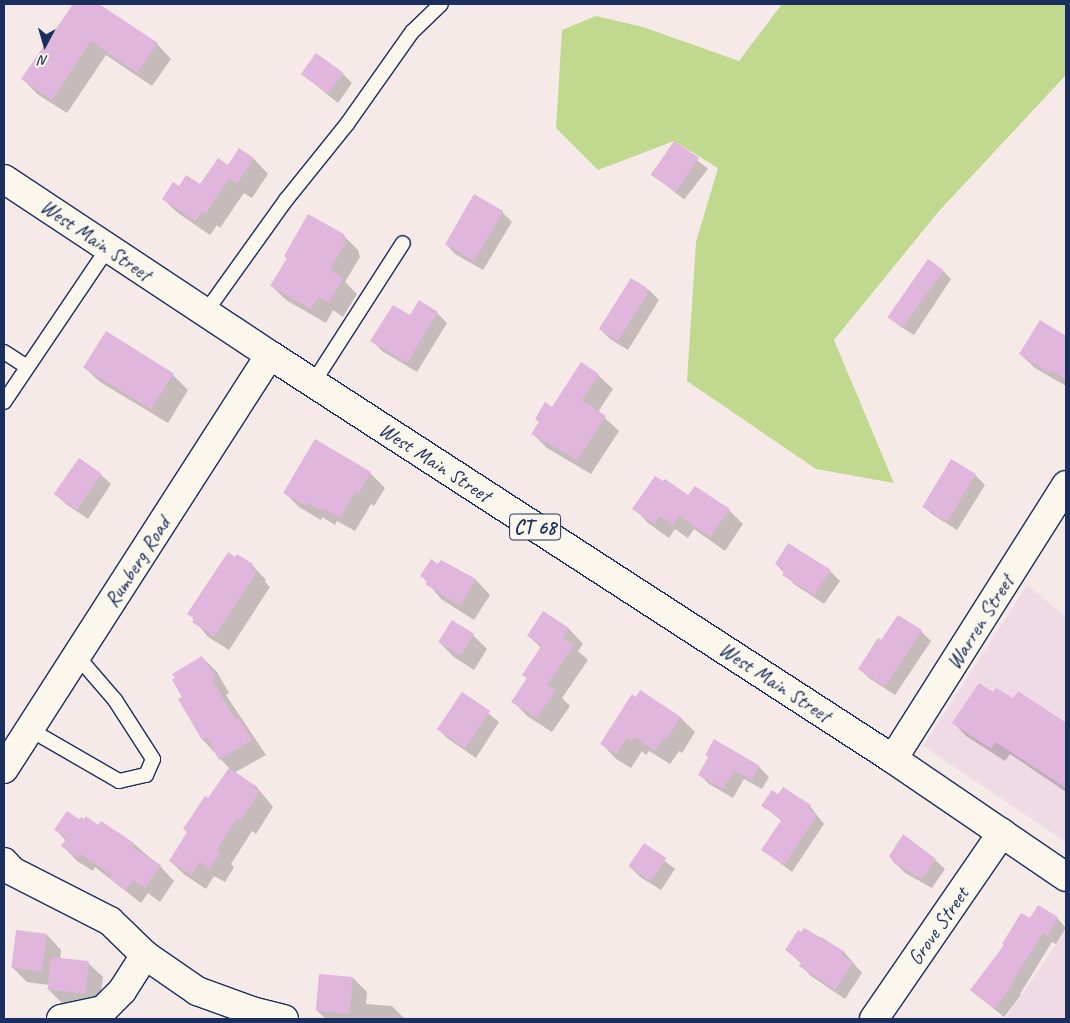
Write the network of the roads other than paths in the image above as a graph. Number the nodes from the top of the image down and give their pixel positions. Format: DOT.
graph roads {
  1 [pos="441,4"];
  2 [pos="4,179"];
  3 [pos="403,243"];
  4 [pos="108,248"];
  5 [pos="205,313"];
  6 [pos="4,352"];
  7 [pos="270,356"];
  8 [pos="27,367"];
  9 [pos="313,383"];
  10 [pos="4,402"];
  11 [pos="1066,485"];
  12 [pos="77,656"];
  13 [pos="29,729"];
  14 [pos="893,759"];
  15 [pos="4,769"];
  16 [pos="1002,834"];
  17 [pos="4,862"];
  18 [pos="1066,877"];
  19 [pos="145,955"];
  20 [pos="61,1019"];
  21 [pos="284,1019"];
  22 [pos="874,1019"];
  1 -- 5 [label="lane"];
  2 -- 4 [label="street, West Main Street / CT 68"];
  3 -- 9 [label="lane"];
  4 -- 5 [label="street, West Main Street / CT 68"];
  4 -- 8 [label="lane"];
  5 -- 7 [label="street, West Main Street / CT 68"];
  6 -- 8 [label="lane"];
  7 -- 9 [label="street, West Main Street / CT 68"];
  7 -- 12 [label="street, Rumberg Road"];
  8 -- 10 [label="lane"];
  9 -- 14 [label="street, West Main Street / CT 68"];
  11 -- 14 [label="street, Warren Street"];
  12 -- 13 [label="street, Rumberg Road"];
  12 -- 13 [label="lane"];
  13 -- 15 [label="street, Rumberg Road"];
  14 -- 16 [label="street, West Main Street / CT 68"];
  16 -- 18 [label="street, West Main Street / CT 68"];
  16 -- 22 [label="street, Grove Street"];
  17 -- 19 [label="street"];
  19 -- 20 [label="street"];
  19 -- 21 [label="street"];
}
